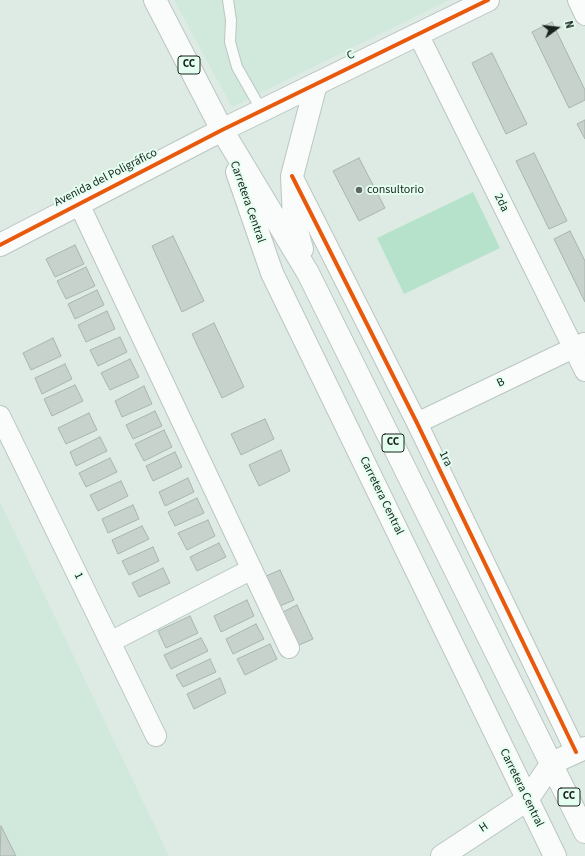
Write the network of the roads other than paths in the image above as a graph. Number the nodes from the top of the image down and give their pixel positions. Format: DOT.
graph roads {
  1 [pos="155,0"];
  2 [pos="228,0"];
  3 [pos="488,0"];
  4 [pos="578,0"];
  5 [pos="585,15"];
  6 [pos="418,34"];
  7 [pos="316,84"];
  8 [pos="262,110"];
  9 [pos="222,130"];
  10 [pos="292,176"];
  11 [pos="80,204"];
  12 [pos="0,245"];
  13 [pos="308,273"];
  14 [pos="579,345"];
  15 [pos="585,371"];
  16 [pos="0,416"];
  17 [pos="417,423"];
  18 [pos="252,569"];
  19 [pos="110,642"];
  20 [pos="289,648"];
  21 [pos="156,736"];
  22 [pos="580,750"];
  23 [pos="552,763"];
  24 [pos="527,800"];
  25 [pos="585,832"];
  26 [pos="442,856"];
  27 [pos="555,856"];
  1 -- 9 [label="main road, Carretera Central / CC"];
  2 -- 8 [label="lane"];
  3 -- 6 [label="main road, C"];
  4 -- 5 [label="street"];
  6 -- 7 [label="main road, C"];
  6 -- 14 [label="street, 2da"];
  7 -- 8 [label="main road, C"];
  7 -- 10 [label="main road"];
  8 -- 9 [label="main road, C"];
  9 -- 11 [label="main road, Avenida del Poligráfico"];
  9 -- 13 [label="main road, Carretera Central / CC"];
  9 -- 24 [label="main road, Carretera Central / CC"];
  10 -- 13 [label="main road"];
  10 -- 17 [label="street, 1ra"];
  11 -- 12 [label="main road, Avenida del Poligráfico"];
  11 -- 18 [label="street"];
  13 -- 23 [label="main road, Carretera Central / CC"];
  14 -- 15 [label="street, 2da"];
  14 -- 17 [label="street, B"];
  16 -- 19 [label="street, 1"];
  17 -- 22 [label="street, 1ra"];
  18 -- 19 [label="street"];
  18 -- 20 [label="street"];
  19 -- 21 [label="street, 1"];
  22 -- 23 [label="main road"];
  23 -- 24 [label="main road"];
  23 -- 25 [label="main road, Carretera Central / CC"];
  24 -- 26 [label="main road, H"];
  24 -- 27 [label="main road, Carretera Central / CC"];
}
